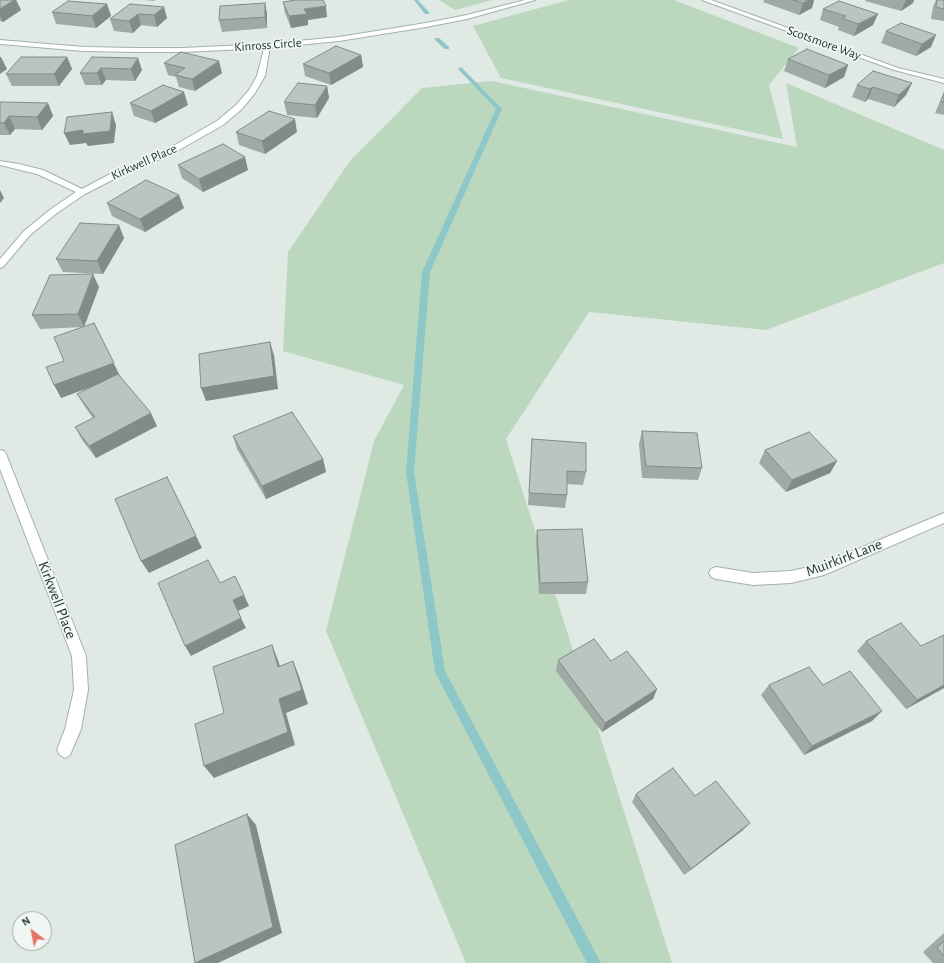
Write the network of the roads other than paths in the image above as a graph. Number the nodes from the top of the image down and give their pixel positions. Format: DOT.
graph roads {
  1 [pos="532,0"];
  2 [pos="705,0"];
  3 [pos="0,42"];
  4 [pos="267,46"];
  5 [pos="944,81"];
  6 [pos="0,163"];
  7 [pos="82,192"];
  8 [pos="0,265"];
  9 [pos="0,454"];
  10 [pos="944,518"];
  11 [pos="716,573"];
  12 [pos="65,750"];
  1 -- 4 [label="street, Kinross Circle"];
  2 -- 5 [label="street, Scotsmore Way"];
  3 -- 4 [label="street, Kinross Circle"];
  4 -- 7 [label="street, Kirkwell Place"];
  6 -- 7 [label="street"];
  7 -- 8 [label="street, Kirkwell Place"];
  9 -- 12 [label="street, Kirkwell Place"];
  10 -- 11 [label="street, Muirkirk Lane"];
}
